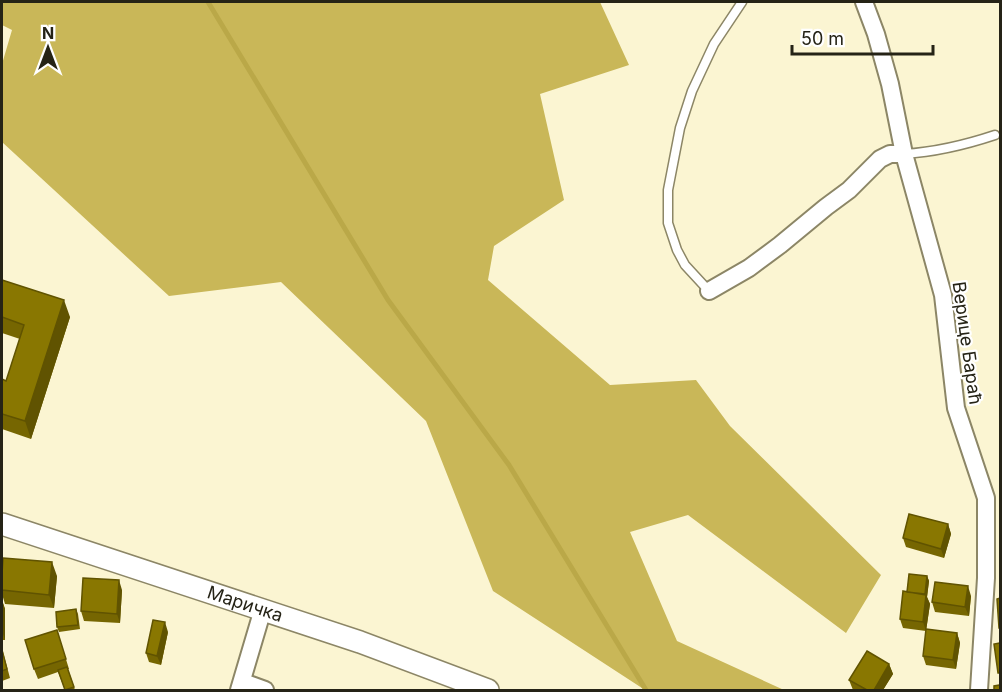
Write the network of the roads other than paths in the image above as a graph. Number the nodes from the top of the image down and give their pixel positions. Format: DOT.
graph roads {
  1 [pos="742,2"];
  2 [pos="864,2"];
  3 [pos="995,135"];
  4 [pos="904,154"];
  5 [pos="709,291"];
  6 [pos="2,524"];
  7 [pos="263,609"];
  8 [pos="1000,645"];
  9 [pos="983,646"];
  10 [pos="241,686"];
  11 [pos="265,690"];
  12 [pos="488,690"];
  13 [pos="979,690"];
  1 -- 5 [label="lane"];
  2 -- 4 [label="street, Верице Бараћ"];
  3 -- 4 [label="lane"];
  4 -- 5 [label="street"];
  4 -- 9 [label="street, Верице Бараћ"];
  6 -- 7 [label="street, Маричка"];
  7 -- 10 [label="street"];
  7 -- 12 [label="street, Маричка"];
  8 -- 9 [label="street"];
  9 -- 13 [label="street, Верице Бараћ"];
  10 -- 11 [label="street"];
}
